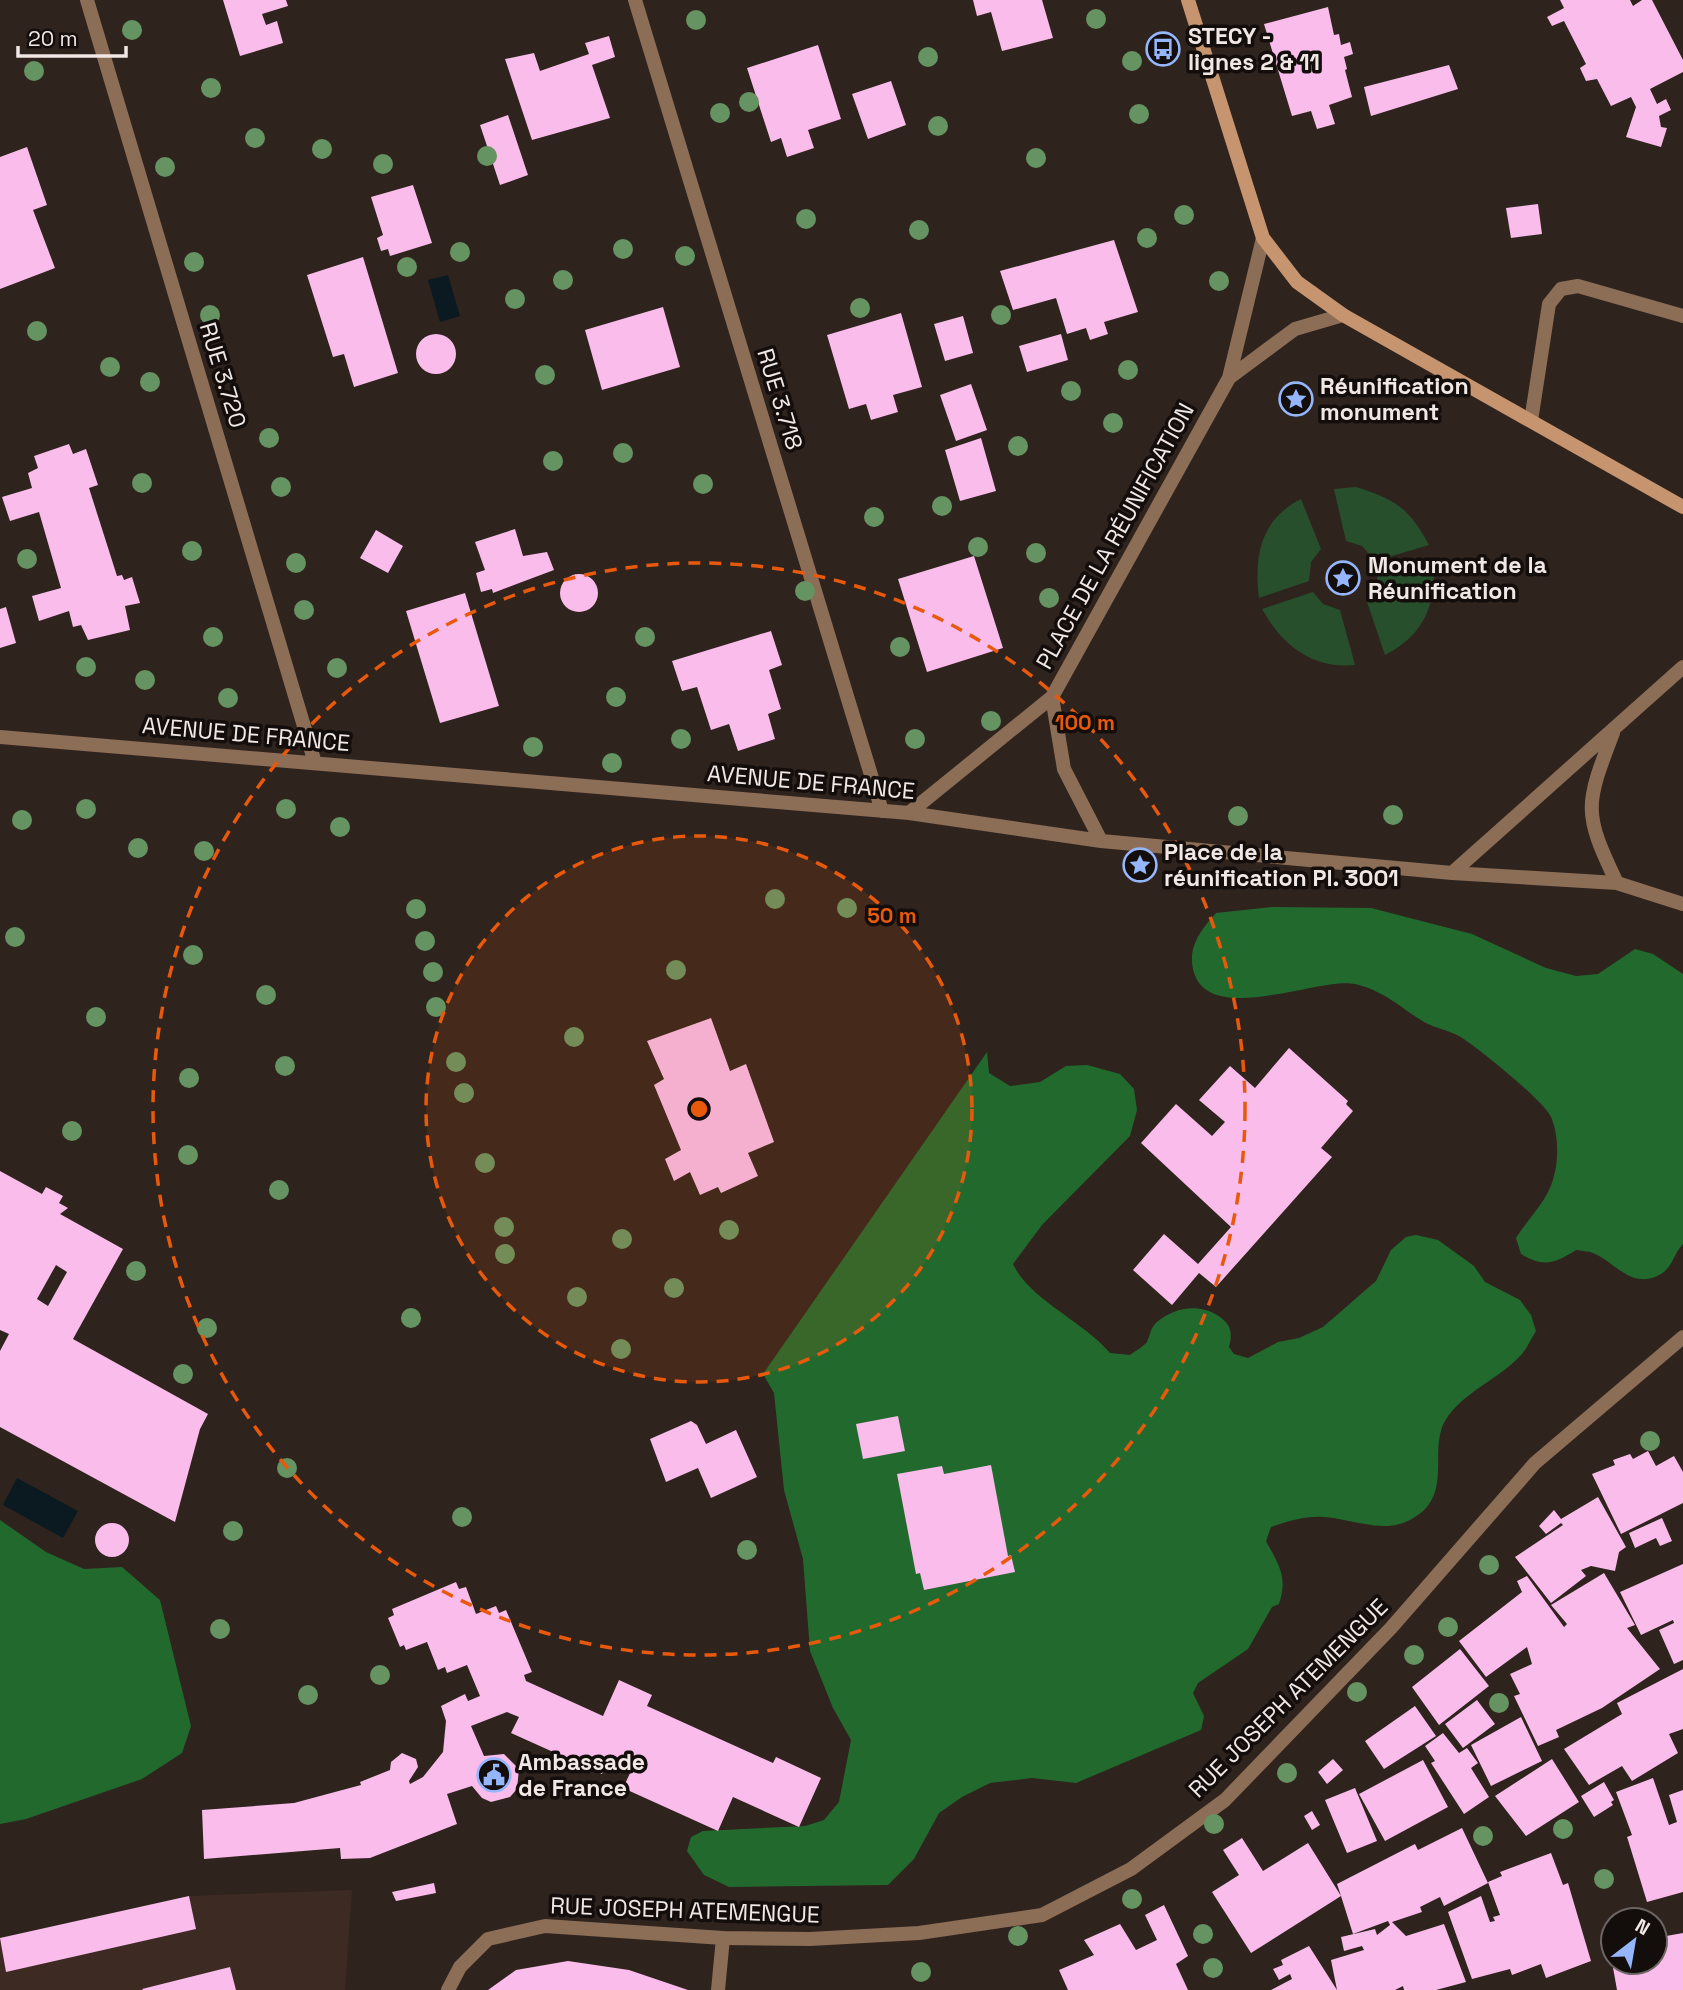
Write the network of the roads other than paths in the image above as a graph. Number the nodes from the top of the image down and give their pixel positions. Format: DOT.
graph roads {
  1 [pos="87,0"];
  2 [pos="635,0"];
  3 [pos="1188,0"];
  4 [pos="1263,238"];
  5 [pos="1343,316"];
  6 [pos="1683,316"];
  7 [pos="1229,378"];
  8 [pos="1531,421"];
  9 [pos="1683,507"];
  10 [pos="1683,667"];
  11 [pos="1052,697"];
  12 [pos="1614,730"];
  13 [pos="0,737"];
  14 [pos="315,763"];
  15 [pos="882,810"];
  16 [pos="909,813"];
  17 [pos="1101,841"];
  18 [pos="1452,873"];
  19 [pos="1617,884"];
  20 [pos="1683,904"];
  21 [pos="1683,1337"];
  22 [pos="723,1938"];
  23 [pos="448,1990"];
  24 [pos="718,1990"];
  1 -- 14 [label="street, RUE 3.720"];
  2 -- 15 [label="street, RUE 3.718"];
  3 -- 4 [label="main road"];
  4 -- 5 [label="main road"];
  4 -- 7 [label="street"];
  5 -- 7 [label="street, PLACE DE LA RÉUNIFICATION"];
  5 -- 8 [label="main road"];
  6 -- 8 [label="street"];
  7 -- 11 [label="street, PLACE DE LA RÉUNIFICATION"];
  8 -- 9 [label="main road"];
  10 -- 12 [label="street"];
  11 -- 16 [label="street"];
  11 -- 17 [label="street, PLACE DE LA RÉUNIFICATION"];
  12 -- 18 [label="street"];
  12 -- 19 [label="street"];
  13 -- 14 [label="street, AVENUE DE FRANCE"];
  14 -- 15 [label="street, AVENUE DE FRANCE"];
  15 -- 16 [label="street, AVENUE DE FRANCE"];
  16 -- 17 [label="street, AVENUE DE FRANCE"];
  17 -- 18 [label="street, AVENUE DE FRANCE"];
  18 -- 19 [label="street, AVENUE DE FRANCE"];
  19 -- 20 [label="street"];
  21 -- 22 [label="street, RUE JOSEPH ATEMENGUE"];
  22 -- 23 [label="street, RUE JOSEPH ATEMENGUE"];
  22 -- 24 [label="street"];
}
